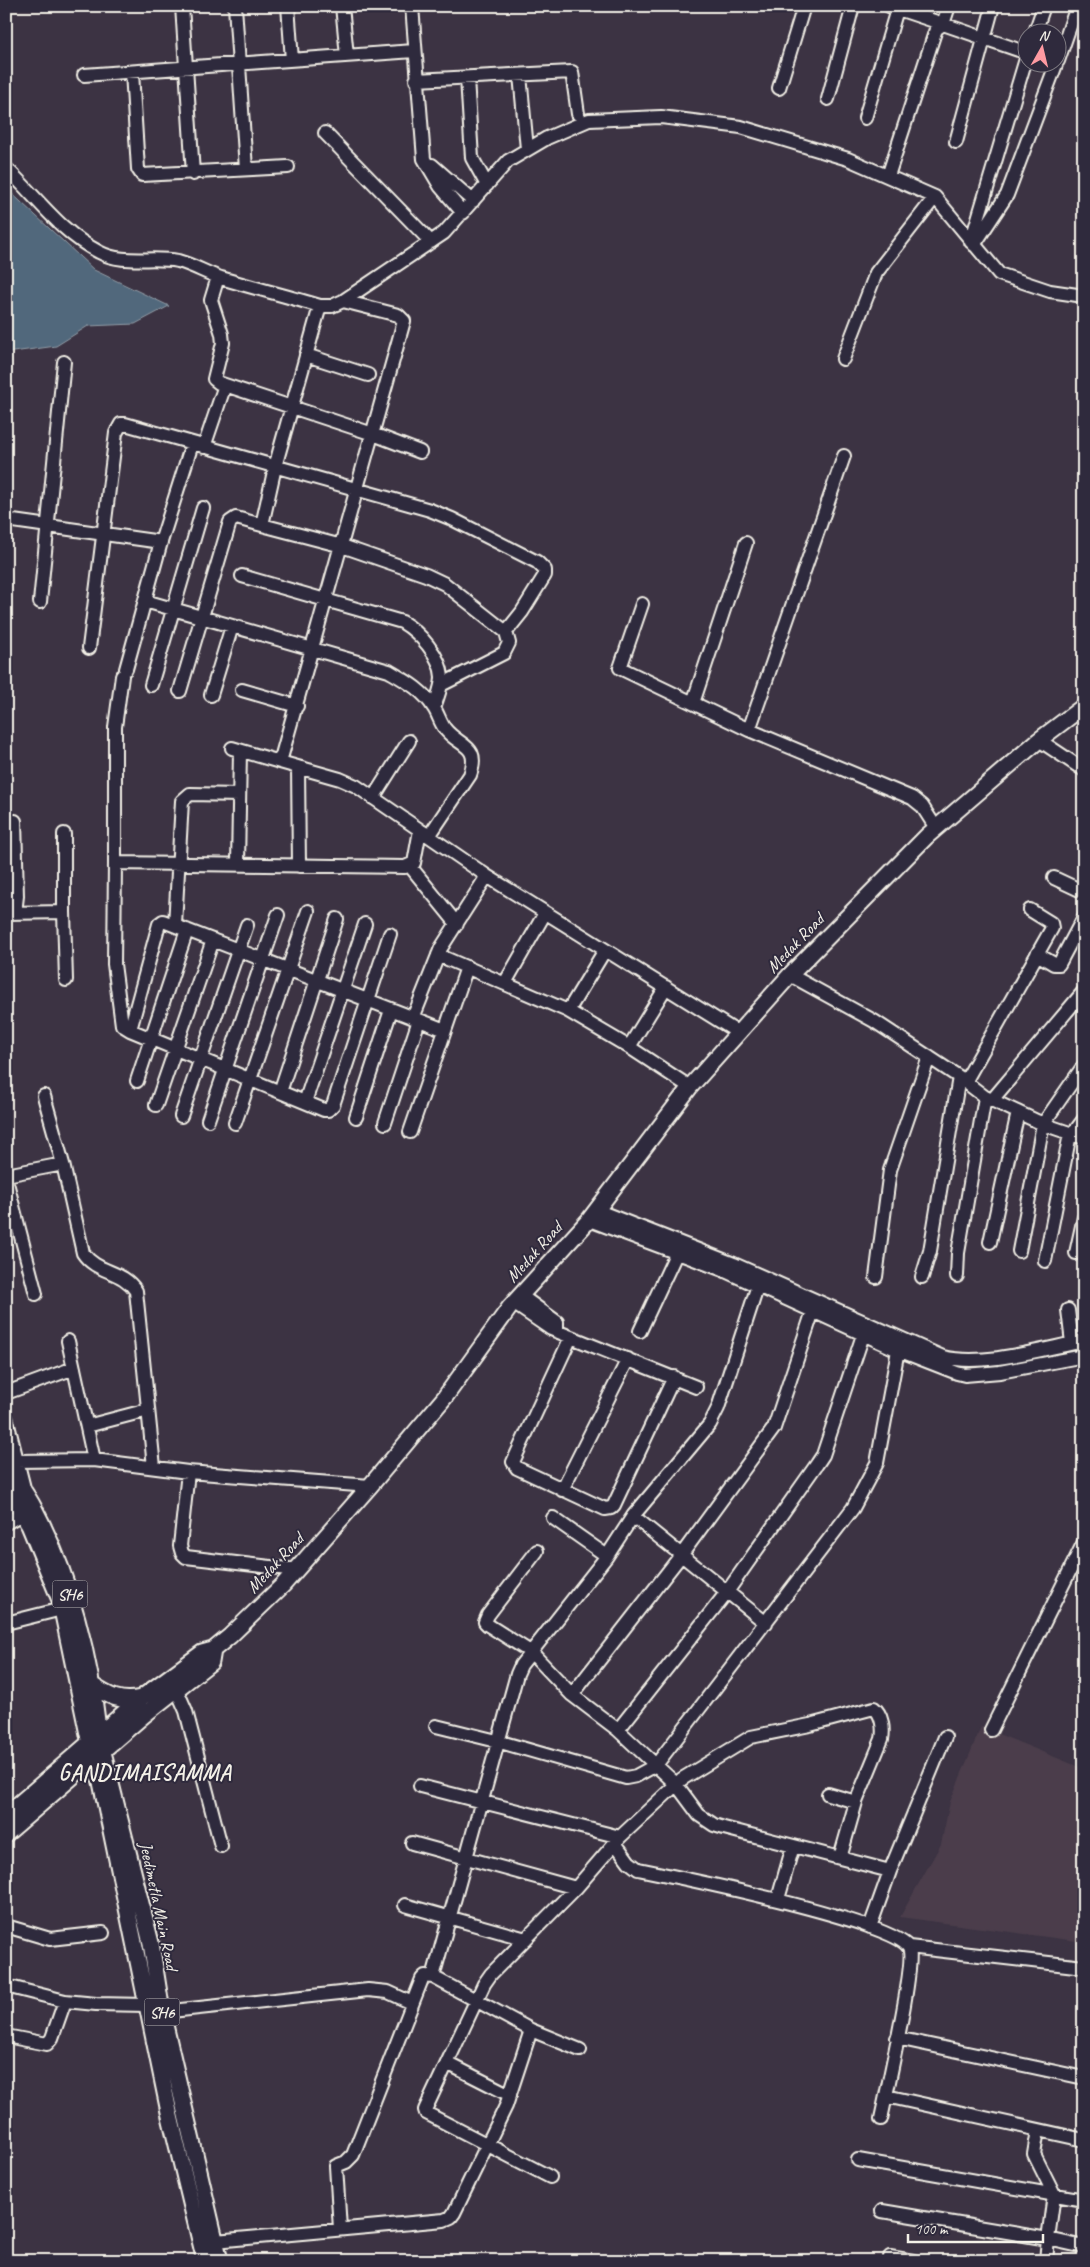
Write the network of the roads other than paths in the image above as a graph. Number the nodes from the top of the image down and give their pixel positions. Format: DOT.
graph roads {
  1 [pos="182,6"];
  2 [pos="235,6"];
  3 [pos="288,6"];
  4 [pos="342,6"];
  5 [pos="412,6"];
  6 [pos="804,6"];
  7 [pos="852,6"];
  8 [pos="948,6"];
  9 [pos="993,6"];
  10 [pos="1044,6"];
  11 [pos="1077,6"];
  12 [pos="895,7"];
  13 [pos="1038,22"];
  14 [pos="943,24"];
  15 [pos="1068,31"];
  16 [pos="984,38"];
  17 [pos="1018,50"];
  18 [pos="414,51"];
  19 [pos="347,56"];
  20 [pos="292,60"];
  21 [pos="239,62"];
  22 [pos="186,68"];
  23 [pos="132,72"];
  24 [pos="1022,72"];
  25 [pos="1053,72"];
  26 [pos="84,75"];
  27 [pos="520,75"];
  28 [pos="467,78"];
  29 [pos="416,80"];
  30 [pos="779,88"];
  31 [pos="828,99"];
  32 [pos="578,114"];
  33 [pos="865,118"];
  34 [pos="325,133"];
  35 [pos="956,142"];
  36 [pos="527,150"];
  37 [pos="424,159"];
  38 [pos="288,167"];
  39 [pos="6,168"];
  40 [pos="246,169"];
  41 [pos="193,174"];
  42 [pos="888,176"];
  43 [pos="487,185"];
  44 [pos="936,197"];
  45 [pos="473,201"];
  46 [pos="463,213"];
  47 [pos="431,242"];
  48 [pos="972,244"];
  49 [pos="218,277"];
  50 [pos="1084,296"];
  51 [pos="343,301"];
  52 [pos="320,306"];
  53 [pos="306,355"];
  54 [pos="844,359"];
  55 [pos="64,362"];
  56 [pos="368,375"];
  57 [pos="225,385"];
  58 [pos="291,408"];
  59 [pos="372,434"];
  60 [pos="198,445"];
  61 [pos="420,452"];
  62 [pos="844,456"];
  63 [pos="275,467"];
  64 [pos="358,490"];
  65 [pos="203,508"];
  66 [pos="6,520"];
  67 [pos="262,525"];
  68 [pos="48,526"];
  69 [pos="103,534"];
  70 [pos="161,542"];
  71 [pos="746,543"];
  72 [pos="342,546"];
  73 [pos="242,576"];
  74 [pos="145,601"];
  75 [pos="40,602"];
  76 [pos="327,602"];
  77 [pos="642,604"];
  78 [pos="173,609"];
  79 [pos="203,618"];
  80 [pos="232,626"];
  81 [pos="506,632"];
  82 [pos="89,648"];
  83 [pos="313,650"];
  84 [pos="151,685"];
  85 [pos="441,685"];
  86 [pos="242,690"];
  87 [pos="180,692"];
  88 [pos="211,695"];
  89 [pos="693,703"];
  90 [pos="297,706"];
  91 [pos="1084,706"];
  92 [pos="434,708"];
  93 [pos="748,730"];
  94 [pos="1038,740"];
  95 [pos="409,741"];
  96 [pos="280,762"];
  97 [pos="298,767"];
  98 [pos="1084,770"];
  99 [pos="239,795"];
  100 [pos="373,798"];
  101 [pos="16,820"];
  102 [pos="936,828"];
  103 [pos="424,833"];
  104 [pos="64,834"];
  105 [pos="115,863"];
  106 [pos="178,864"];
  107 [pos="238,865"];
  108 [pos="299,866"];
  109 [pos="410,866"];
  110 [pos="486,876"];
  111 [pos="1054,878"];
  112 [pos="1084,892"];
  113 [pos="1030,910"];
  114 [pos="308,911"];
  115 [pos="64,912"];
  116 [pos="11,913"];
  117 [pos="545,913"];
  118 [pos="278,915"];
  119 [pos="1084,916"];
  120 [pos="337,919"];
  121 [pos="364,924"];
  122 [pos="456,924"];
  123 [pos="247,925"];
  124 [pos="181,928"];
  125 [pos="390,934"];
  126 [pos="213,940"];
  127 [pos="239,950"];
  128 [pos="605,950"];
  129 [pos="1037,954"];
  130 [pos="438,955"];
  131 [pos="263,960"];
  132 [pos="467,966"];
  133 [pos="288,970"];
  134 [pos="790,974"];
  135 [pos="66,980"];
  136 [pos="317,981"];
  137 [pos="504,983"];
  138 [pos="666,987"];
  139 [pos="342,991"];
  140 [pos="1084,991"];
  141 [pos="367,1000"];
  142 [pos="392,1010"];
  143 [pos="568,1011"];
  144 [pos="416,1019"];
  145 [pos="130,1030"];
  146 [pos="445,1030"];
  147 [pos="737,1032"];
  148 [pos="150,1039"];
  149 [pos="629,1047"];
  150 [pos="175,1049"];
  151 [pos="929,1057"];
  152 [pos="201,1059"];
  153 [pos="1084,1064"];
  154 [pos="225,1069"];
  155 [pos="962,1079"];
  156 [pos="250,1080"];
  157 [pos="137,1082"];
  158 [pos="690,1086"];
  159 [pos="280,1092"];
  160 [pos="44,1096"];
  161 [pos="988,1099"];
  162 [pos="305,1102"];
  163 [pos="156,1105"];
  164 [pos="1018,1112"];
  165 [pos="180,1116"];
  166 [pos="356,1117"];
  167 [pos="1084,1119"];
  168 [pos="208,1120"];
  169 [pos="385,1122"];
  170 [pos="236,1123"];
  171 [pos="1043,1124"];
  172 [pos="410,1132"];
  173 [pos="1075,1136"];
  174 [pos="63,1164"];
  175 [pos="6,1175"];
  176 [pos="6,1179"];
  177 [pos="592,1215"];
  178 [pos="1084,1217"];
  179 [pos="990,1242"];
  180 [pos="1019,1251"];
  181 [pos="677,1252"];
  182 [pos="1076,1253"];
  183 [pos="1044,1261"];
  184 [pos="957,1276"];
  185 [pos="876,1277"];
  186 [pos="922,1277"];
  187 [pos="758,1285"];
  188 [pos="36,1294"];
  189 [pos="516,1299"];
  190 [pos="1068,1310"];
  191 [pos="813,1311"];
  192 [pos="640,1331"];
  193 [pos="863,1335"];
  194 [pos="571,1337"];
  195 [pos="68,1342"];
  196 [pos="1078,1342"];
  197 [pos="898,1350"];
  198 [pos="1084,1356"];
  199 [pos="628,1359"];
  200 [pos="974,1359"];
  201 [pos="74,1368"];
  202 [pos="973,1373"];
  203 [pos="674,1377"];
  204 [pos="696,1387"];
  205 [pos="6,1393"];
  206 [pos="148,1410"];
  207 [pos="6,1418"];
  208 [pos="87,1426"];
  209 [pos="94,1460"];
  210 [pos="12,1463"];
  211 [pos="154,1467"];
  212 [pos="188,1472"];
  213 [pos="370,1486"];
  214 [pos="6,1487"];
  215 [pos="562,1490"];
  216 [pos="23,1513"];
  217 [pos="633,1516"];
  218 [pos="553,1518"];
  219 [pos="6,1523"];
  220 [pos="1084,1542"];
  221 [pos="536,1551"];
  222 [pos="682,1554"];
  223 [pos="607,1556"];
  224 [pos="296,1570"];
  225 [pos="727,1592"];
  226 [pos="62,1610"];
  227 [pos="6,1623"];
  228 [pos="766,1623"];
  229 [pos="213,1650"];
  230 [pos="532,1652"];
  231 [pos="92,1685"];
  232 [pos="176,1688"];
  233 [pos="572,1694"];
  234 [pos="141,1698"];
  235 [pos="436,1726"];
  236 [pos="618,1730"];
  237 [pos="991,1730"];
  238 [pos="944,1737"];
  239 [pos="94,1740"];
  240 [pos="497,1741"];
  241 [pos="99,1756"];
  242 [pos="656,1765"];
  243 [pos="676,1784"];
  244 [pos="420,1786"];
  245 [pos="828,1794"];
  246 [pos="481,1802"];
  247 [pos="856,1802"];
  248 [pos="6,1815"];
  249 [pos="6,1834"];
  250 [pos="618,1840"];
  251 [pos="412,1843"];
  252 [pos="221,1846"];
  253 [pos="793,1846"];
  254 [pos="466,1857"];
  255 [pos="840,1858"];
  256 [pos="890,1871"];
  257 [pos="576,1888"];
  258 [pos="778,1899"];
  259 [pos="405,1905"];
  260 [pos="450,1917"];
  261 [pos="6,1926"];
  262 [pos="870,1927"];
  263 [pos="103,1933"];
  264 [pos="526,1939"];
  265 [pos="909,1947"];
  266 [pos="1084,1967"];
  267 [pos="433,1977"];
  268 [pos="6,1986"];
  269 [pos="66,2001"];
  270 [pos="476,2001"];
  271 [pos="412,2003"];
  272 [pos="146,2005"];
  273 [pos="162,2012"];
  274 [pos="531,2030"];
  275 [pos="6,2036"];
  276 [pos="897,2038"];
  277 [pos="580,2050"];
  278 [pos="447,2062"];
  279 [pos="1084,2078"];
  280 [pos="510,2095"];
  281 [pos="886,2096"];
  282 [pos="881,2119"];
  283 [pos="1038,2130"];
  284 [pos="1084,2140"];
  285 [pos="488,2144"];
  286 [pos="858,2160"];
  287 [pos="550,2177"];
  288 [pos="1054,2194"];
  289 [pos="1084,2200"];
  290 [pos="882,2211"];
  291 [pos="340,2229"];
  292 [pos="1048,2239"];
  293 [pos="215,2241"];
  294 [pos="1084,2247"];
  295 [pos="890,2257"];
  296 [pos="205,2261"];
  297 [pos="220,2261"];
  298 [pos="914,2261"];
  299 [pos="1046,2261"];
  1 -- 22 [label="street"];
  2 -- 21 [label="street"];
  3 -- 20 [label="street"];
  4 -- 19 [label="street"];
  5 -- 18 [label="street"];
  6 -- 30 [label="street"];
  7 -- 31 [label="street"];
  8 -- 14 [label="street"];
  9 -- 16 [label="street"];
  10 -- 13 [label="street"];
  11 -- 15 [label="street"];
  12 -- 14 [label="street"];
  12 -- 33 [label="street"];
  14 -- 16 [label="street"];
  14 -- 42 [label="street"];
  16 -- 17 [label="street"];
  16 -- 35 [label="street"];
  18 -- 19 [label="street"];
  18 -- 29 [label="street"];
  19 -- 20 [label="street"];
  20 -- 21 [label="street"];
  21 -- 22 [label="street"];
  21 -- 40 [label="street"];
  22 -- 23 [label="street"];
  22 -- 41 [label="street"];
  23 -- 26 [label="street"];
  23 -- 41 [label="street"];
  24 -- 48 [label="street"];
  25 -- 48 [label="street"];
  27 -- 28 [label="street"];
  27 -- 32 [label="street"];
  27 -- 36 [label="street"];
  28 -- 29 [label="street"];
  28 -- 43 [label="street"];
  29 -- 37 [label="street"];
  34 -- 47 [label="street"];
  36 -- 42 [label="street"];
  36 -- 43 [label="street"];
  37 -- 45 [label="street"];
  37 -- 46 [label="street"];
  38 -- 40 [label="street"];
  39 -- 49 [label="street"];
  40 -- 41 [label="street"];
  42 -- 44 [label="street"];
  43 -- 45 [label="street"];
  44 -- 48 [label="street"];
  44 -- 54 [label="street"];
  45 -- 46 [label="street"];
  46 -- 47 [label="street"];
  47 -- 51 [label="street"];
  48 -- 50 [label="street"];
  49 -- 52 [label="street"];
  49 -- 57 [label="street"];
  51 -- 52 [label="street"];
  51 -- 59 [label="street"];
  52 -- 53 [label="street"];
  53 -- 56 [label="street"];
  53 -- 58 [label="street"];
  55 -- 68 [label="street"];
  57 -- 58 [label="street"];
  57 -- 60 [label="street"];
  58 -- 59 [label="street"];
  58 -- 63 [label="street"];
  59 -- 61 [label="street"];
  59 -- 64 [label="street"];
  60 -- 63 [label="street"];
  60 -- 69 [label="street"];
  60 -- 70 [label="street"];
  62 -- 93 [label="street"];
  63 -- 64 [label="street"];
  63 -- 67 [label="street"];
  64 -- 72 [label="street"];
  64 -- 81 [label="street"];
  65 -- 78 [label="street"];
  66 -- 68 [label="street"];
  67 -- 72 [label="street"];
  67 -- 79 [label="street"];
  68 -- 69 [label="street"];
  68 -- 75 [label="street"];
  69 -- 70 [label="street"];
  69 -- 82 [label="street"];
  70 -- 74 [label="street"];
  71 -- 89 [label="street"];
  72 -- 76 [label="street"];
  72 -- 81 [label="street"];
  73 -- 76 [label="street"];
  74 -- 78 [label="street"];
  74 -- 105 [label="street"];
  76 -- 83 [label="street"];
  76 -- 85 [label="street"];
  77 -- 89 [label="street"];
  78 -- 79 [label="street"];
  78 -- 84 [label="street"];
  79 -- 80 [label="street"];
  79 -- 87 [label="street"];
  80 -- 83 [label="street"];
  80 -- 88 [label="street"];
  81 -- 85 [label="street"];
  83 -- 90 [label="street"];
  83 -- 92 [label="street"];
  85 -- 92 [label="street"];
  86 -- 90 [label="street"];
  89 -- 93 [label="street"];
  90 -- 96 [label="street"];
  91 -- 94 [label="main road, Medak Road"];
  92 -- 103 [label="street"];
  93 -- 102 [label="street"];
  94 -- 98 [label="street"];
  94 -- 102 [label="main road, Medak Road"];
  95 -- 100 [label="street"];
  96 -- 97 [label="street"];
  96 -- 99 [label="street"];
  97 -- 100 [label="street"];
  97 -- 108 [label="street"];
  99 -- 106 [label="street"];
  99 -- 107 [label="street"];
  100 -- 103 [label="street"];
  101 -- 116 [label="street"];
  102 -- 134 [label="main road, Medak Road"];
  103 -- 109 [label="street"];
  103 -- 110 [label="street"];
  104 -- 115 [label="street"];
  105 -- 106 [label="street"];
  105 -- 145 [label="street"];
  106 -- 107 [label="street"];
  106 -- 124 [label="street"];
  107 -- 108 [label="street"];
  108 -- 109 [label="street"];
  109 -- 122 [label="street"];
  110 -- 117 [label="street"];
  110 -- 122 [label="street"];
  111 -- 112 [label="street"];
  113 -- 129 [label="street"];
  114 -- 133 [label="street"];
  115 -- 116 [label="street"];
  115 -- 135 [label="street"];
  117 -- 128 [label="street"];
  117 -- 137 [label="street"];
  118 -- 131 [label="street"];
  119 -- 129 [label="street"];
  120 -- 136 [label="street"];
  121 -- 139 [label="street"];
  122 -- 130 [label="street"];
  123 -- 127 [label="street"];
  124 -- 126 [label="street"];
  124 -- 145 [label="street"];
  124 -- 148 [label="street"];
  125 -- 141 [label="street"];
  126 -- 127 [label="street"];
  126 -- 150 [label="street"];
  127 -- 131 [label="street"];
  127 -- 152 [label="street"];
  128 -- 138 [label="street"];
  128 -- 143 [label="street"];
  129 -- 155 [label="street"];
  130 -- 132 [label="street"];
  130 -- 144 [label="street"];
  131 -- 133 [label="street"];
  131 -- 154 [label="street"];
  132 -- 137 [label="street"];
  132 -- 146 [label="street"];
  133 -- 136 [label="street"];
  133 -- 156 [label="street"];
  134 -- 147 [label="main road, Medak Road"];
  134 -- 151 [label="street"];
  136 -- 139 [label="street"];
  136 -- 159 [label="street"];
  137 -- 143 [label="street"];
  138 -- 147 [label="street"];
  138 -- 149 [label="street"];
  139 -- 141 [label="street"];
  139 -- 162 [label="street"];
  140 -- 161 [label="street"];
  141 -- 142 [label="street"];
  141 -- 162 [label="street"];
  142 -- 144 [label="street"];
  142 -- 166 [label="street"];
  143 -- 149 [label="street"];
  144 -- 146 [label="street"];
  144 -- 169 [label="street"];
  145 -- 148 [label="street"];
  146 -- 172 [label="street"];
  147 -- 158 [label="main road, Medak Road"];
  148 -- 150 [label="street"];
  148 -- 157 [label="street"];
  149 -- 158 [label="street"];
  150 -- 152 [label="street"];
  150 -- 163 [label="street"];
  151 -- 155 [label="street"];
  151 -- 185 [label="street"];
  152 -- 154 [label="street"];
  152 -- 165 [label="street"];
  153 -- 171 [label="street"];
  154 -- 156 [label="street"];
  154 -- 168 [label="street"];
  155 -- 161 [label="street"];
  155 -- 186 [label="street"];
  156 -- 159 [label="street"];
  156 -- 170 [label="street"];
  158 -- 177 [label="main road, Medak Road"];
  159 -- 162 [label="street"];
  160 -- 174 [label="street"];
  161 -- 164 [label="street"];
  161 -- 184 [label="street"];
  164 -- 171 [label="street"];
  164 -- 179 [label="street"];
  167 -- 173 [label="street"];
  171 -- 173 [label="street"];
  171 -- 180 [label="street"];
  173 -- 183 [label="street"];
  174 -- 175 [label="street"];
  174 -- 206 [label="street"];
  176 -- 188 [label="street"];
  177 -- 181 [label="street"];
  177 -- 189 [label="main road, Medak Road"];
  177 -- 200 [label="street"];
  178 -- 182 [label="street"];
  181 -- 187 [label="street"];
  181 -- 192 [label="street"];
  187 -- 191 [label="street"];
  187 -- 217 [label="street"];
  189 -- 194 [label="street"];
  189 -- 213 [label="main road, Medak Road"];
  190 -- 196 [label="street"];
  191 -- 193 [label="street"];
  191 -- 222 [label="street"];
  193 -- 197 [label="street"];
  193 -- 225 [label="street"];
  194 -- 199 [label="street"];
  194 -- 215 [label="street"];
  195 -- 201 [label="street"];
  196 -- 200 [label="street"];
  197 -- 202 [label="street"];
  197 -- 228 [label="street"];
  198 -- 202 [label="street"];
  199 -- 203 [label="street"];
  199 -- 215 [label="street"];
  200 -- 202 [label="street"];
  201 -- 205 [label="street"];
  201 -- 208 [label="street"];
  203 -- 204 [label="street"];
  203 -- 215 [label="street"];
  206 -- 208 [label="street"];
  206 -- 211 [label="street"];
  207 -- 210 [label="street"];
  208 -- 209 [label="street"];
  209 -- 210 [label="street"];
  209 -- 211 [label="street"];
  210 -- 231 [label="main road, SH6"];
  211 -- 212 [label="street"];
  212 -- 213 [label="street"];
  212 -- 224 [label="street"];
  213 -- 224 [label="main road, Medak Road"];
  214 -- 216 [label="main road, SH6"];
  216 -- 219 [label="street"];
  216 -- 226 [label="main road, SH6"];
  217 -- 222 [label="street"];
  217 -- 223 [label="street"];
  218 -- 223 [label="street"];
  220 -- 237 [label="street"];
  221 -- 230 [label="street"];
  222 -- 225 [label="street"];
  222 -- 233 [label="street"];
  223 -- 230 [label="street"];
  224 -- 229 [label="main road, Medak Road"];
  225 -- 228 [label="street"];
  225 -- 236 [label="street"];
  226 -- 227 [label="street"];
  226 -- 239 [label="main road, SH6"];
  228 -- 242 [label="street"];
  229 -- 232 [label="main road"];
  229 -- 234 [label="main road, Medak Road"];
  230 -- 233 [label="street"];
  230 -- 240 [label="street"];
  231 -- 234 [label="main road"];
  231 -- 239 [label="main road, SH6"];
  232 -- 241 [label="main road"];
  232 -- 252 [label="street"];
  233 -- 236 [label="street"];
  234 -- 239 [label="main road, Medak Road"];
  235 -- 240 [label="street"];
  236 -- 242 [label="street"];
  238 -- 256 [label="street"];
  239 -- 241 [label="main road"];
  239 -- 248 [label="main road, Medak Road"];
  240 -- 242 [label="street"];
  240 -- 246 [label="street"];
  241 -- 249 [label="main road"];
  241 -- 272 [label="main road, Jeedimetla Main Road / SH6"];
  241 -- 273 [label="main road, Jeedimetla Main Road / SH6"];
  242 -- 243 [label="street"];
  243 -- 247 [label="street"];
  243 -- 250 [label="street"];
  243 -- 253 [label="street"];
  244 -- 246 [label="street"];
  245 -- 247 [label="street"];
  246 -- 250 [label="street"];
  246 -- 254 [label="street"];
  247 -- 255 [label="street"];
  250 -- 257 [label="street"];
  250 -- 258 [label="street"];
  251 -- 254 [label="street"];
  253 -- 255 [label="street"];
  253 -- 258 [label="street"];
  254 -- 257 [label="street"];
  254 -- 260 [label="street"];
  255 -- 256 [label="street"];
  256 -- 262 [label="street"];
  257 -- 264 [label="street"];
  258 -- 262 [label="street"];
  259 -- 260 [label="street"];
  260 -- 264 [label="street"];
  260 -- 267 [label="street"];
  261 -- 263 [label="street"];
  262 -- 265 [label="street"];
  264 -- 270 [label="street"];
  265 -- 266 [label="street"];
  265 -- 276 [label="street"];
  267 -- 270 [label="street"];
  267 -- 271 [label="street"];
  268 -- 269 [label="street"];
  269 -- 272 [label="street"];
  269 -- 275 [label="street"];
  270 -- 274 [label="street"];
  270 -- 278 [label="street"];
  271 -- 273 [label="street"];
  271 -- 291 [label="street"];
  272 -- 296 [label="main road, Jeedimetla Main Road / SH6"];
  273 -- 293 [label="main road, Jeedimetla Main Road / SH6"];
  274 -- 277 [label="street"];
  274 -- 280 [label="street"];
  276 -- 279 [label="street"];
  276 -- 281 [label="street"];
  278 -- 280 [label="street"];
  278 -- 285 [label="street"];
  280 -- 285 [label="street"];
  281 -- 282 [label="street"];
  281 -- 283 [label="street"];
  283 -- 284 [label="street"];
  283 -- 288 [label="street"];
  285 -- 287 [label="street"];
  285 -- 291 [label="street"];
  286 -- 288 [label="street"];
  288 -- 289 [label="street"];
  288 -- 292 [label="street"];
  290 -- 292 [label="street"];
  291 -- 293 [label="street"];
  292 -- 294 [label="street"];
  292 -- 299 [label="street"];
  293 -- 297 [label="main road, Jeedimetla Main Road / SH6"];
  295 -- 298 [label="street"];
}
